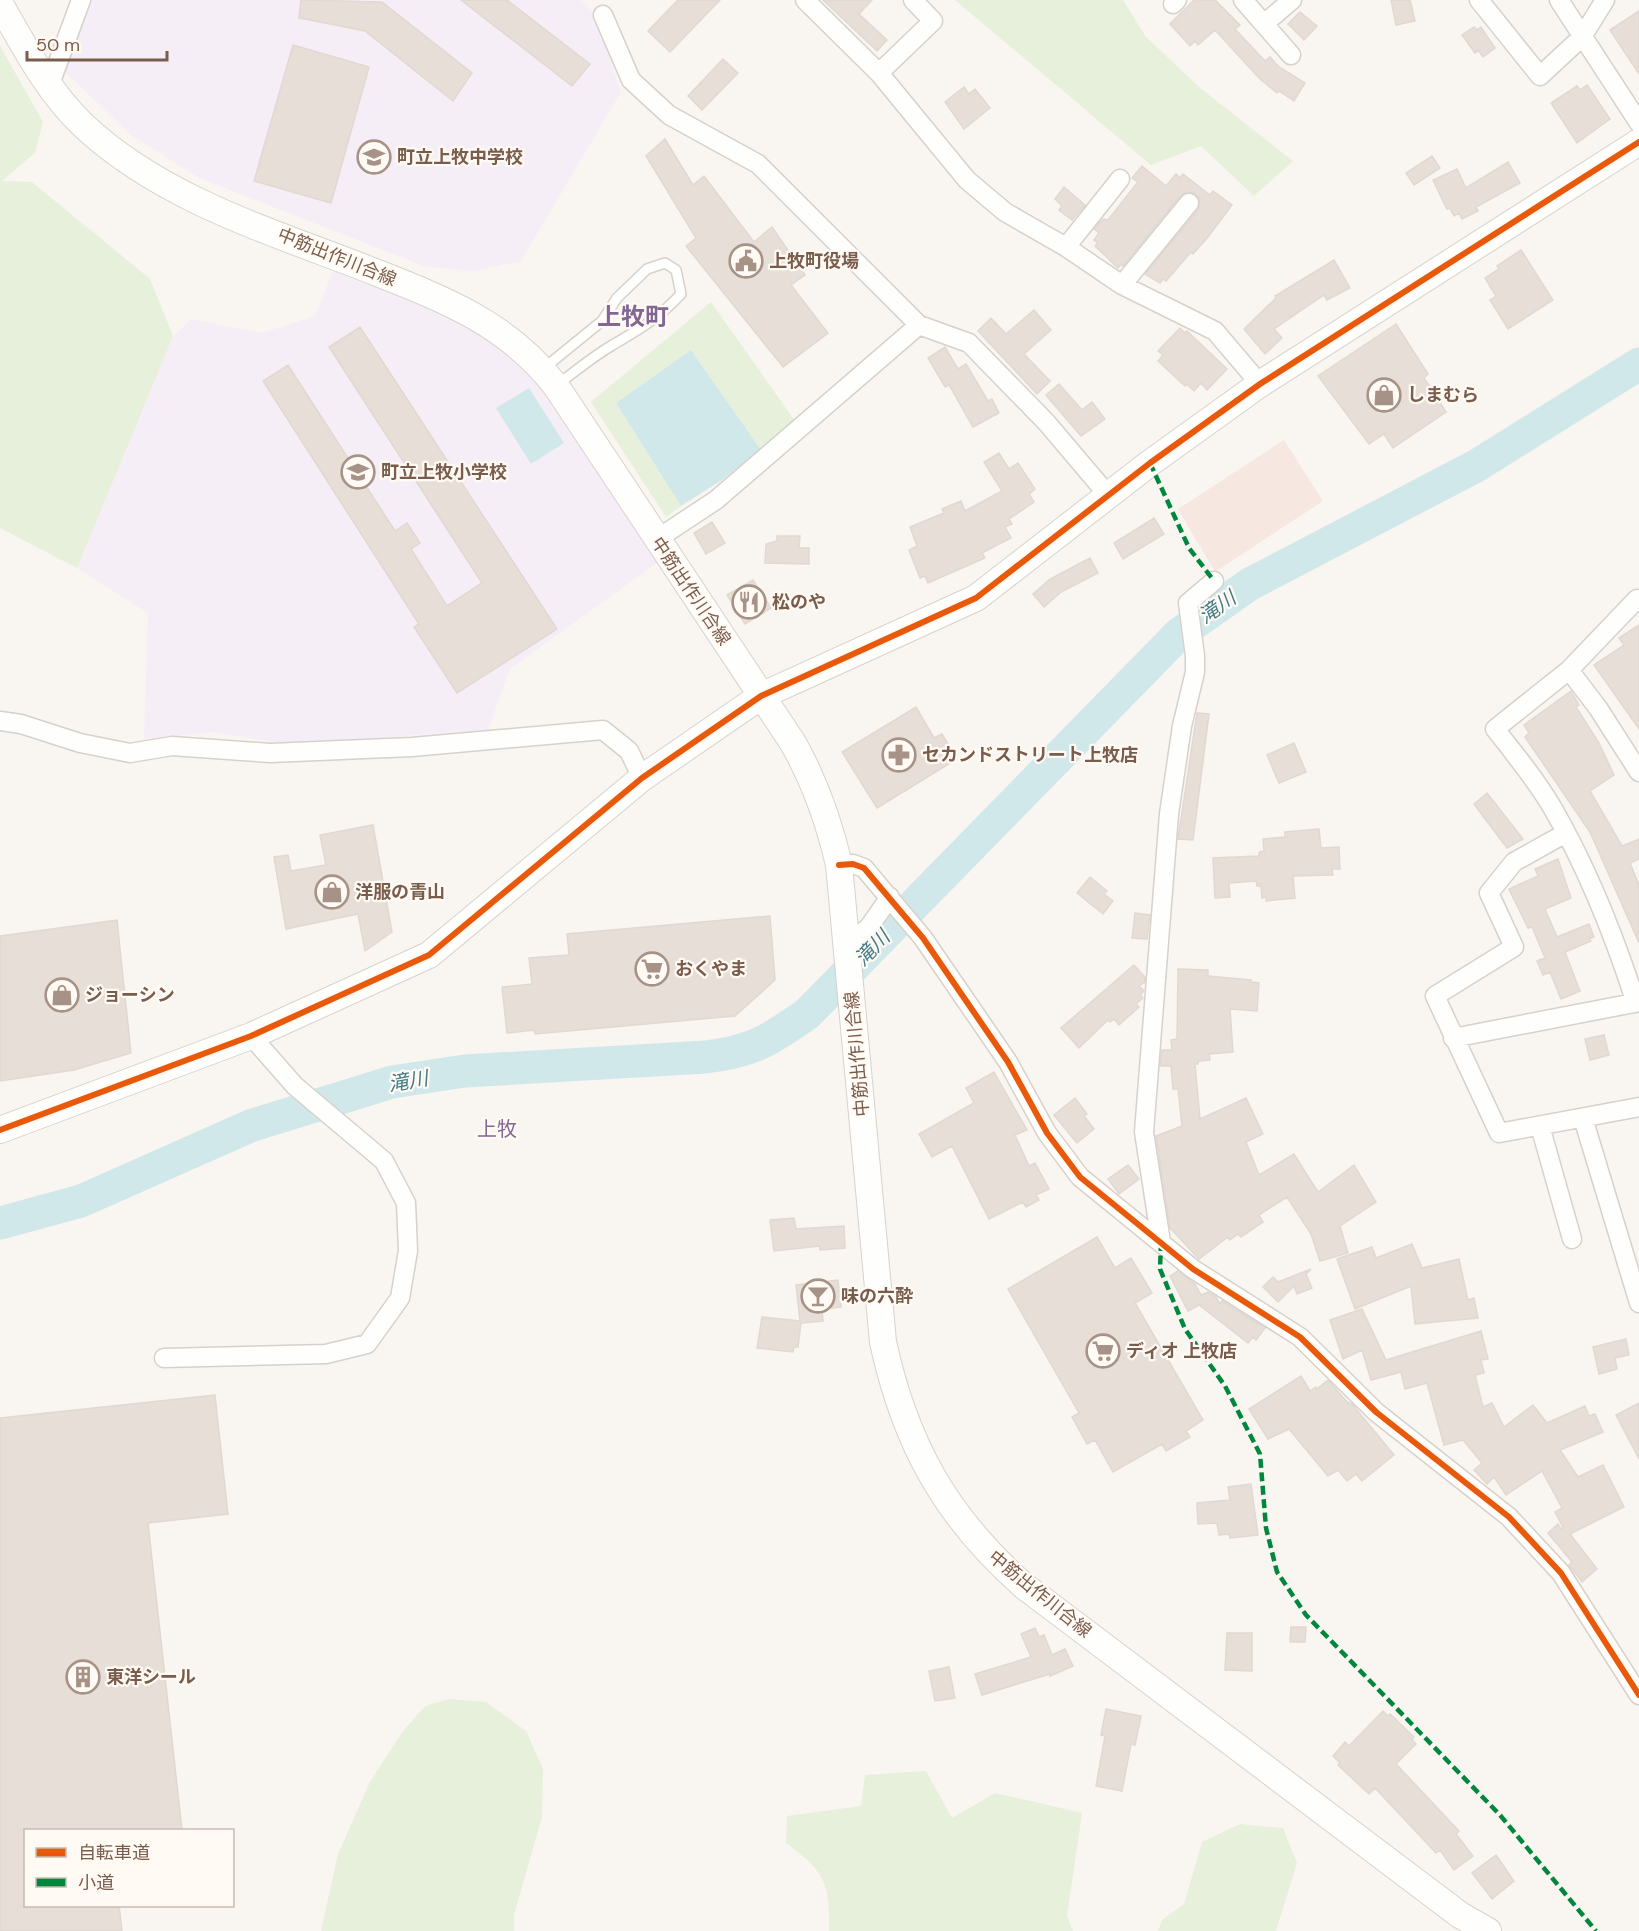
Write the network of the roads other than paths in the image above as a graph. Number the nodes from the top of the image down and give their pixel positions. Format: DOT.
graph roads {
  1 [pos="81,0"];
  2 [pos="805,0"];
  3 [pos="913,0"];
  4 [pos="1243,0"];
  5 [pos="1292,0"];
  6 [pos="1479,0"];
  7 [pos="1559,0"];
  8 [pos="1605,0"];
  9 [pos="0,4"];
  10 [pos="603,15"];
  11 [pos="1265,23"];
  12 [pos="1582,37"];
  13 [pos="1291,55"];
  14 [pos="879,73"];
  15 [pos="50,84"];
  16 [pos="1639,123"];
  17 [pos="1639,141"];
  18 [pos="1120,179"];
  19 [pos="1189,202"];
  20 [pos="1066,248"];
  21 [pos="1122,285"];
  22 [pos="919,324"];
  23 [pos="550,377"];
  24 [pos="1260,384"];
  25 [pos="1108,495"];
  26 [pos="657,539"];
  27 [pos="1214,581"];
  28 [pos="1639,602"];
  29 [pos="1569,670"];
  30 [pos="761,696"];
  31 [pos="0,721"];
  32 [pos="1639,772"];
  33 [pos="642,778"];
  34 [pos="1566,833"];
  35 [pos="839,865"];
  36 [pos="890,897"];
  37 [pos="848,944"];
  38 [pos="1638,1002"];
  39 [pos="251,1036"];
  40 [pos="1454,1038"];
  41 [pos="1639,1107"];
  42 [pos="1583,1118"];
  43 [pos="1540,1126"];
  44 [pos="0,1130"];
  45 [pos="1572,1239"];
  46 [pos="1161,1242"];
  47 [pos="1639,1303"];
  48 [pos="164,1358"];
  49 [pos="1639,1695"];
  50 [pos="1488,1931"];
  1 -- 15 [label="street"];
  2 -- 14 [label="street"];
  3 -- 14 [label="street"];
  4 -- 11 [label="street"];
  5 -- 11 [label="street"];
  6 -- 12 [label="street"];
  7 -- 12 [label="street"];
  8 -- 12 [label="street"];
  9 -- 15 [label="main road, 中筋出作川合線"];
  10 -- 22 [label="street"];
  11 -- 13 [label="street"];
  12 -- 16 [label="street"];
  14 -- 20 [label="street"];
  15 -- 23 [label="main road, 中筋出作川合線"];
  17 -- 24 [label="main road"];
  18 -- 20 [label="street"];
  19 -- 21 [label="street"];
  20 -- 21 [label="street"];
  21 -- 24 [label="street"];
  22 -- 25 [label="street"];
  22 -- 26 [label="street"];
  23 -- 23 [label="lane"];
  23 -- 26 [label="main road, 中筋出作川合線"];
  24 -- 25 [label="main road"];
  25 -- 30 [label="main road"];
  26 -- 30 [label="main road, 中筋出作川合線"];
  27 -- 46 [label="street"];
  28 -- 29 [label="street"];
  29 -- 32 [label="street"];
  29 -- 34 [label="street"];
  30 -- 33 [label="main road"];
  30 -- 35 [label="main road, 中筋出作川合線"];
  31 -- 33 [label="street"];
  33 -- 39 [label="main road"];
  34 -- 38 [label="street"];
  34 -- 40 [label="street"];
  35 -- 36 [label="street"];
  35 -- 37 [label="main road, 中筋出作川合線"];
  36 -- 37 [label="street"];
  36 -- 46 [label="street"];
  37 -- 50 [label="main road, 中筋出作川合線"];
  38 -- 40 [label="street"];
  39 -- 44 [label="main road"];
  39 -- 48 [label="street"];
  40 -- 43 [label="street"];
  41 -- 42 [label="street"];
  42 -- 43 [label="street"];
  42 -- 47 [label="street"];
  43 -- 45 [label="street"];
  46 -- 49 [label="street"];
}
